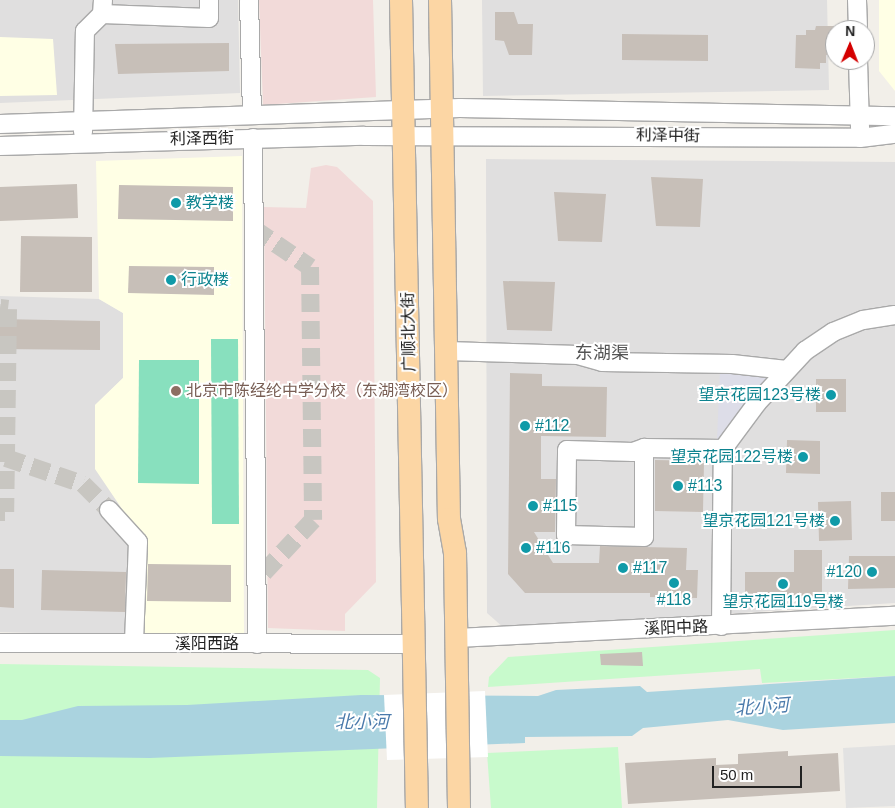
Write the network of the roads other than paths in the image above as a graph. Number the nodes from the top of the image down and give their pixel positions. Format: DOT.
graph roads {
  1 [pos="209,0"];
  2 [pos="249,0"];
  3 [pos="401,0"];
  4 [pos="440,0"];
  5 [pos="857,0"];
  6 [pos="103,7"];
  7 [pos="858,20"];
  8 [pos="858,70"];
  9 [pos="403,108"];
  10 [pos="440,108"];
  11 [pos="252,113"];
  12 [pos="860,116"];
  13 [pos="895,116"];
  14 [pos="83,120"];
  15 [pos="0,124"];
  16 [pos="895,134"];
  17 [pos="404,135"];
  18 [pos="440,135"];
  19 [pos="252,138"];
  20 [pos="860,138"];
  21 [pos="83,142"];
  22 [pos="0,146"];
  23 [pos="895,315"];
  24 [pos="447,351"];
  25 [pos="787,370"];
  26 [pos="644,448"];
  27 [pos="723,449"];
  28 [pos="109,510"];
  29 [pos="895,616"];
  30 [pos="722,626"];
  31 [pos="456,638"];
  32 [pos="0,642"];
  33 [pos="134,643"];
  34 [pos="256,644"];
  35 [pos="415,644"];
  36 [pos="459,783"];
  37 [pos="417,784"];
  38 [pos="417,808"];
  39 [pos="436,808"];
  40 [pos="442,808"];
  41 [pos="459,808"];
  1 -- 6 [label="street"];
  2 -- 11 [label="street"];
  3 -- 9 [label="main road, 广顺北大街"];
  4 -- 10 [label="main road"];
  5 -- 7 [label="street"];
  6 -- 14 [label="street"];
  8 -- 12 [label="street"];
  9 -- 10 [label="street, 利泽中街"];
  9 -- 11 [label="street, 利泽西街"];
  9 -- 17 [label="main road, 广顺北大街"];
  10 -- 12 [label="street, 利泽中街"];
  10 -- 18 [label="main road"];
  11 -- 14 [label="street, 利泽西街"];
  12 -- 13 [label="street, 利泽中街"];
  12 -- 20 [label="street"];
  14 -- 15 [label="street, 利泽西街"];
  14 -- 21 [label="street"];
  16 -- 20 [label="street, 利泽中街"];
  17 -- 18 [label="street, 利泽中街"];
  17 -- 19 [label="street, 利泽西街"];
  17 -- 35 [label="main road, 广顺北大街"];
  18 -- 20 [label="street, 利泽中街"];
  18 -- 24 [label="main road"];
  19 -- 21 [label="street, 利泽西街"];
  19 -- 34 [label="street"];
  21 -- 22 [label="street, 利泽西街"];
  23 -- 25 [label="street"];
  24 -- 25 [label="street"];
  24 -- 31 [label="main road"];
  25 -- 27 [label="street"];
  26 -- 26 [label="street"];
  26 -- 27 [label="street"];
  27 -- 30 [label="street"];
  28 -- 33 [label="street"];
  29 -- 30 [label="street, 溪阳中路"];
  30 -- 31 [label="street, 溪阳中路"];
  31 -- 36 [label="main road"];
  32 -- 33 [label="street, 溪阳西路"];
  33 -- 34 [label="street, 溪阳西路"];
  34 -- 35 [label="street, 溪阳西路"];
  35 -- 37 [label="main road, 广顺北大街"];
  36 -- 40 [label="main road"];
  36 -- 41 [label="main road"];
  37 -- 38 [label="main road"];
  37 -- 39 [label="main road"];
}
